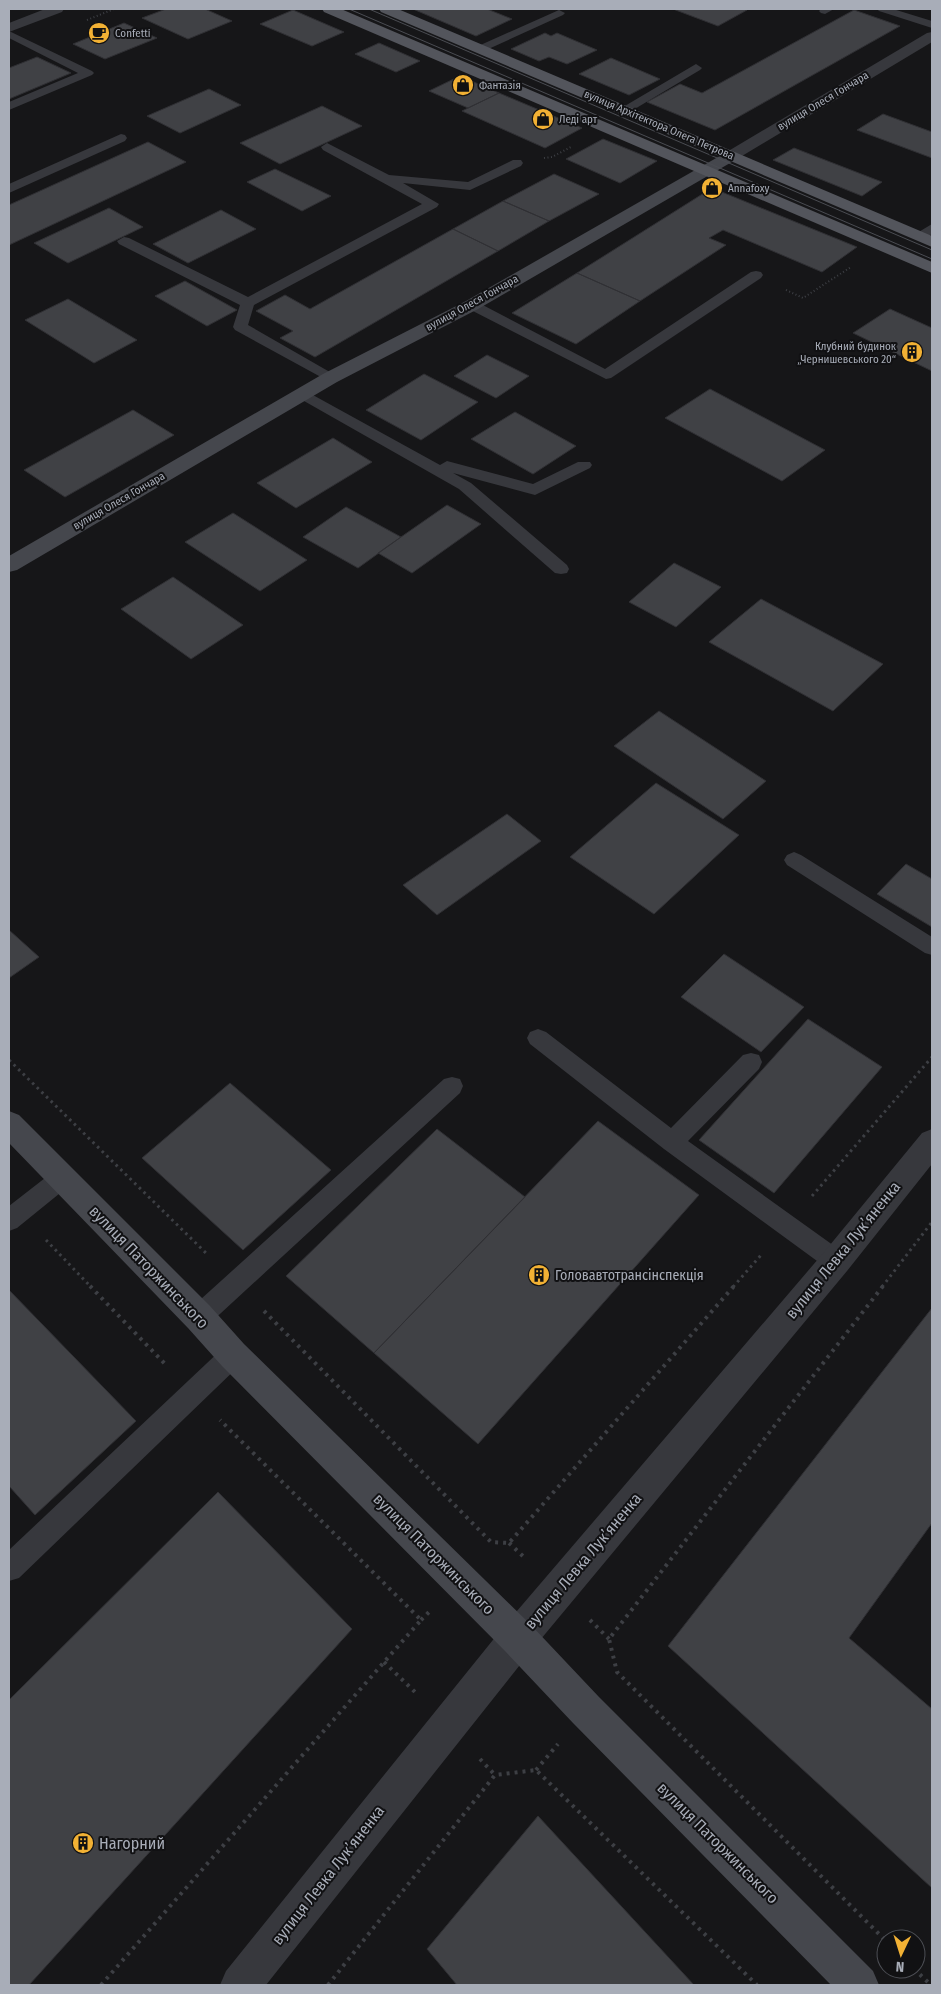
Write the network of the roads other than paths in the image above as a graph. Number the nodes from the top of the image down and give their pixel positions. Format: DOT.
graph roads {
  1 [pos="57,9"];
  2 [pos="329,9"];
  3 [pos="386,9"];
  4 [pos="883,9"];
  5 [pos="559,14"];
  6 [pos="9,28"];
  7 [pos="9,34"];
  8 [pos="932,34"];
  9 [pos="480,49"];
  10 [pos="696,68"];
  11 [pos="9,106"];
  12 [pos="624,110"];
  13 [pos="121,138"];
  14 [pos="327,147"];
  15 [pos="731,156"];
  16 [pos="517,163"];
  17 [pos="708,170"];
  18 [pos="383,177"];
  19 [pos="9,189"];
  20 [pos="928,235"];
  21 [pos="124,242"];
  22 [pos="932,268"];
  23 [pos="756,276"];
  24 [pos="248,303"];
  25 [pos="472,305"];
  26 [pos="330,378"];
  27 [pos="302,394"];
  28 [pos="415,458"];
  29 [pos="584,465"];
  30 [pos="9,565"];
  31 [pos="560,569"];
  32 [pos="794,860"];
  33 [pos="932,947"];
  34 [pos="538,1038"];
  35 [pos="751,1062"];
  36 [pos="452,1086"];
  37 [pos="9,1124"];
  38 [pos="672,1142"];
  39 [pos="932,1142"];
  40 [pos="62,1178"];
  41 [pos="14,1216"];
  42 [pos="836,1261"];
  43 [pos="199,1317"];
  44 [pos="233,1355"];
  45 [pos="9,1568"];
  46 [pos="518,1638"];
  47 [pos="240,1985"];
  48 [pos="859,1985"];
  1 -- 6 [label="street"];
  2 -- 17 [label="main road, вулиця Архітектора Олега Петрова"];
  3 -- 9 [label="main road, вулиця Архітектора Олега Петрова"];
  4 -- 8 [label="lane"];
  5 -- 9 [label="lane"];
  7 -- 11 [label="lane"];
  8 -- 15 [label="street, вулиця Олеся Гончара"];
  9 -- 12 [label="main road, вулиця Архітектора Олега Петрова"];
  10 -- 12 [label="lane"];
  12 -- 15 [label="main road, вулиця Архітектора Олега Петрова"];
  13 -- 19 [label="lane"];
  14 -- 18 [label="lane"];
  15 -- 17 [label="main road, вулиця Олеся Гончара"];
  15 -- 20 [label="main road, вулиця Архітектора Олега Петрова"];
  16 -- 18 [label="lane"];
  17 -- 22 [label="main road, вулиця Архітектора Олега Петрова"];
  17 -- 25 [label="main road, вулиця Олеся Гончара"];
  18 -- 24 [label="lane"];
  21 -- 24 [label="lane"];
  23 -- 25 [label="lane"];
  24 -- 26 [label="lane"];
  25 -- 26 [label="main road, вулиця Олеся Гончара"];
  26 -- 27 [label="main road, вулиця Олеся Гончара"];
  27 -- 28 [label="lane"];
  27 -- 30 [label="main road, вулиця Олеся Гончара"];
  28 -- 29 [label="lane"];
  28 -- 31 [label="lane"];
  32 -- 33 [label="lane"];
  34 -- 38 [label="lane"];
  35 -- 38 [label="lane"];
  36 -- 43 [label="lane"];
  37 -- 40 [label="main road, вулиця Паторжинського"];
  38 -- 42 [label="lane"];
  39 -- 42 [label="street, вулиця Левка Лукʼяненка"];
  40 -- 41 [label="lane"];
  40 -- 43 [label="main road, вулиця Паторжинського"];
  42 -- 46 [label="street, вулиця Левка Лукʼяненка"];
  43 -- 44 [label="main road, вулиця Паторжинського"];
  44 -- 45 [label="lane"];
  44 -- 46 [label="main road, вулиця Паторжинського"];
  46 -- 47 [label="street, вулиця Левка Лукʼяненка"];
  46 -- 48 [label="main road, вулиця Паторжинського"];
}
